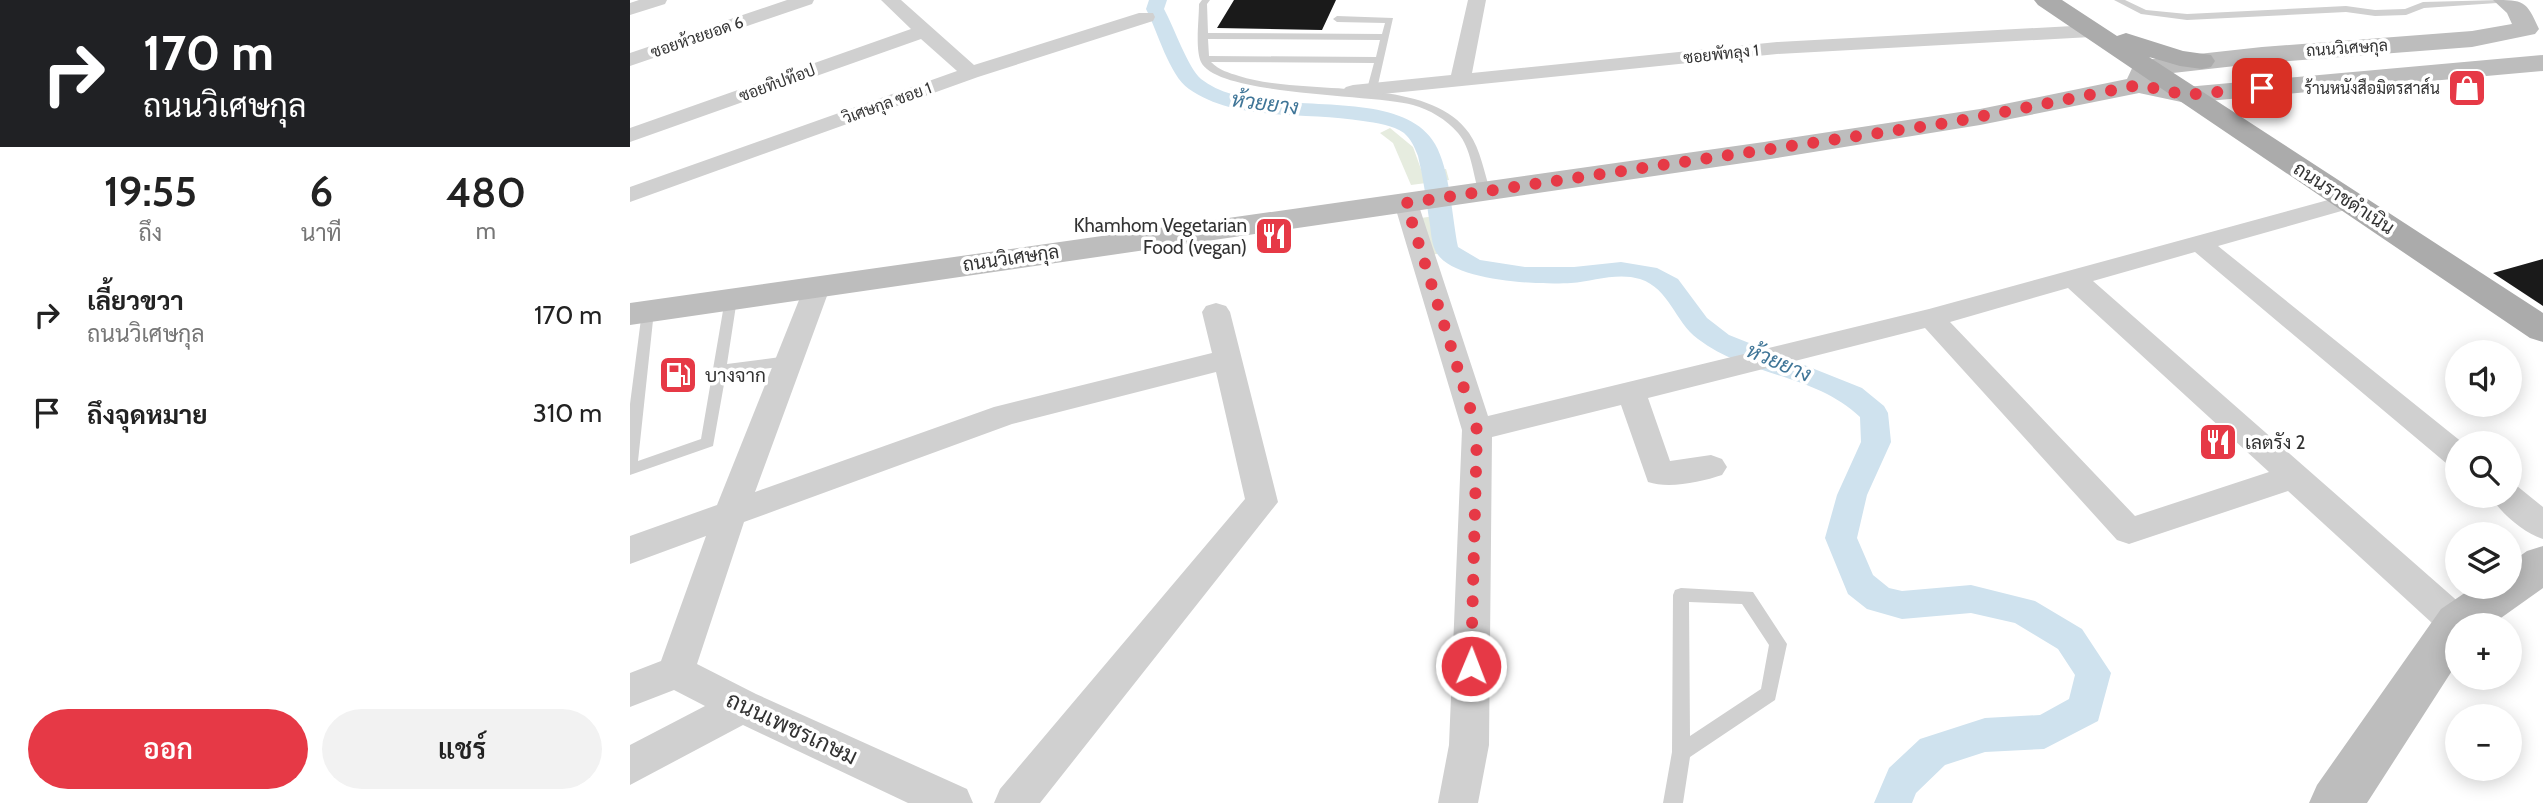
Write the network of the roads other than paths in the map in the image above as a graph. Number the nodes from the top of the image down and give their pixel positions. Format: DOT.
graph roads {
  1 [pos="658,0"];
  2 [pos="804,0"];
  3 [pos="890,0"];
  4 [pos="1206,0"];
  5 [pos="1477,0"];
  6 [pos="2046,0"];
  7 [pos="2118,0"];
  8 [pos="2497,0"];
  9 [pos="2505,0"];
  10 [pos="2466,1"];
  11 [pos="630,9"];
  12 [pos="1146,16"];
  13 [pos="1337,19"];
  14 [pos="2535,27"];
  15 [pos="924,31"];
  16 [pos="2091,31"];
  17 [pos="1205,36"];
  18 [pos="1385,37"];
  19 [pos="2543,56"];
  20 [pos="1204,59"];
  21 [pos="630,60"];
  22 [pos="1380,60"];
  23 [pos="2202,61"];
  24 [pos="2543,63"];
  25 [pos="971,74"];
  26 [pos="2142,76"];
  27 [pos="1460,80"];
  28 [pos="1363,90"];
  29 [pos="2186,95"];
  30 [pos="630,135"];
  31 [pos="1478,194"];
  32 [pos="630,195"];
  33 [pos="2350,201"];
  34 [pos="1406,203"];
  35 [pos="2199,243"];
  36 [pos="2074,279"];
  37 [pos="818,285"];
  38 [pos="731,299"];
  39 [pos="639,312"];
  40 [pos="1216,312"];
  41 [pos="1931,318"];
  42 [pos="2541,327"];
  43 [pos="1227,359"];
  44 [pos="788,361"];
  45 [pos="720,369"];
  46 [pos="1631,390"];
  47 [pos="1477,430"];
  48 [pos="2445,445"];
  49 [pos="630,464"];
  50 [pos="1711,467"];
  51 [pos="630,469"];
  52 [pos="2292,477"];
  53 [pos="2522,508"];
  54 [pos="730,514"];
  55 [pos="2543,526"];
  56 [pos="630,550"];
  57 [pos="2543,564"];
  58 [pos="2446,613"];
  59 [pos="2472,613"];
  60 [pos="2445,641"];
  61 [pos="676,672"];
  62 [pos="630,690"];
  63 [pos="742,706"];
  64 [pos="1681,751"];
  65 [pos="630,766"];
  66 [pos="953,803"];
  67 [pos="1014,803"];
  68 [pos="1458,803"];
  69 [pos="1673,803"];
  70 [pos="2336,803"];
  1 -- 11 [label="street"];
  2 -- 21 [label="street, ซอยห้วยยอด 6"];
  3 -- 15 [label="street"];
  4 -- 17 [label="lane"];
  5 -- 27 [label="street"];
  6 -- 16 [label="main road, ถนนราชดำเนิน"];
  7 -- 10 [label="lane"];
  8 -- 10 [label="lane"];
  9 -- 14 [label="main road"];
  12 -- 25 [label="street, วิเศษกุล ซอย 1"];
  13 -- 18 [label="lane"];
  14 -- 19 [label="main road"];
  14 -- 23 [label="main road, ถนนวิเศษกุล"];
  15 -- 25 [label="street"];
  15 -- 30 [label="street, ซอยทิปท๊อป"];
  16 -- 23 [label="main road"];
  16 -- 26 [label="main road, ถนนราชดำเนิน"];
  16 -- 27 [label="street, ซอยพัทลุง 1"];
  17 -- 18 [label="lane"];
  17 -- 20 [label="lane"];
  18 -- 22 [label="lane"];
  20 -- 22 [label="lane"];
  20 -- 28 [label="lane"];
  22 -- 28 [label="lane"];
  23 -- 26 [label="main road, ถนนวิเศษกุล"];
  24 -- 29 [label="main road, ถนนวิเศษกุล"];
  25 -- 32 [label="street, วิเศษกุล ซอย 1"];
  26 -- 29 [label="main road, ถนนราชดำเนิน"];
  26 -- 31 [label="main road, ถนนวิเศษกุล"];
  27 -- 28 [label="street, ซอยพัทลุง 1"];
  28 -- 31 [label="lane"];
  29 -- 33 [label="main road, ถนนราชดำเนิน"];
  31 -- 34 [label="main road, ถนนวิเศษกุล"];
  33 -- 35 [label="street"];
  33 -- 42 [label="main road, ถนนราชดำเนิน"];
  34 -- 37 [label="main road, ถนนวิเศษกุล"];
  34 -- 47 [label="street"];
  35 -- 36 [label="street"];
  35 -- 48 [label="street"];
  36 -- 41 [label="street"];
  36 -- 52 [label="street"];
  37 -- 38 [label="main road, ถนนวิเศษกุล"];
  37 -- 44 [label="street"];
  38 -- 39 [label="main road, ถนนวิเศษกุล"];
  38 -- 45 [label="lane"];
  39 -- 49 [label="lane"];
  40 -- 43 [label="street"];
  41 -- 46 [label="street"];
  41 -- 52 [label="street"];
  43 -- 54 [label="street"];
  43 -- 67 [label="street"];
  44 -- 45 [label="lane"];
  44 -- 54 [label="street"];
  45 -- 51 [label="lane"];
  46 -- 47 [label="street"];
  46 -- 50 [label="street"];
  47 -- 68 [label="street"];
  52 -- 58 [label="street"];
  53 -- 55 [label="street"];
  54 -- 56 [label="street"];
  54 -- 61 [label="street"];
  57 -- 59 [label="main road"];
  60 -- 70 [label="main road"];
  61 -- 62 [label="street"];
  61 -- 63 [label="street, ถนนเพชรเกษม"];
  63 -- 65 [label="street"];
  63 -- 66 [label="street, ถนนเพชรเกษม"];
  64 -- 64 [label="lane"];
  64 -- 69 [label="lane"];
}
